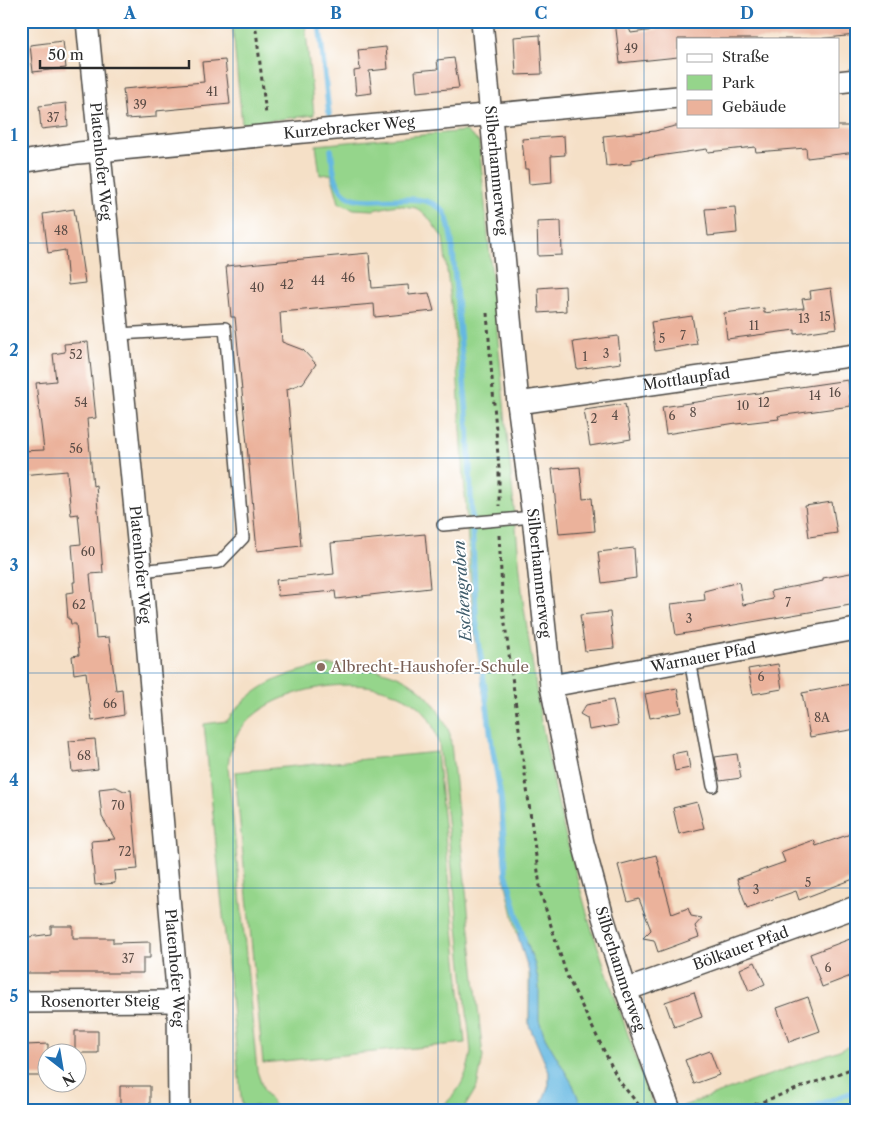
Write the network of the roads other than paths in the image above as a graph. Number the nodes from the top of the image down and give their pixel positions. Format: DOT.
graph roads {
  1 [pos="87,21"];
  2 [pos="482,21"];
  3 [pos="856,80"];
  4 [pos="840,82"];
  5 [pos="677,97"];
  6 [pos="491,115"];
  7 [pos="101,151"];
  8 [pos="21,162"];
  9 [pos="118,334"];
  10 [pos="856,355"];
  11 [pos="518,403"];
  12 [pos="533,517"];
  13 [pos="448,525"];
  14 [pos="140,571"];
  15 [pos="856,629"];
  16 [pos="690,660"];
  17 [pos="551,686"];
  18 [pos="713,786"];
  19 [pos="856,907"];
  20 [pos="626,990"];
  21 [pos="178,1001"];
  22 [pos="21,1002"];
  23 [pos="179,1110"];
  24 [pos="670,1110"];
  1 -- 7 [label="street, Platenhofer Weg"];
  2 -- 6 [label="street, Silberhammerweg"];
  3 -- 4 [label="street"];
  5 -- 6 [label="street, Kurzebracker Weg"];
  6 -- 7 [label="street, Kurzebracker Weg"];
  6 -- 11 [label="street, Silberhammerweg"];
  7 -- 8 [label="street, Kurzebracker Weg"];
  7 -- 9 [label="street, Platenhofer Weg"];
  9 -- 14 [label="street, Platenhofer Weg"];
  9 -- 14 [label="lane"];
  10 -- 11 [label="street, Mottlaupfad"];
  11 -- 12 [label="street, Silberhammerweg"];
  12 -- 13 [label="lane"];
  12 -- 17 [label="street, Silberhammerweg"];
  14 -- 21 [label="street, Platenhofer Weg"];
  15 -- 16 [label="street, Warnauer Pfad"];
  16 -- 17 [label="street, Warnauer Pfad"];
  16 -- 18 [label="lane"];
  17 -- 20 [label="street, Silberhammerweg"];
  19 -- 20 [label="street, Bölkauer Pfad"];
  20 -- 24 [label="street, Silberhammerweg"];
  21 -- 22 [label="street, Rosenorter Steig"];
  21 -- 23 [label="street, Platenhofer Weg"];
}
